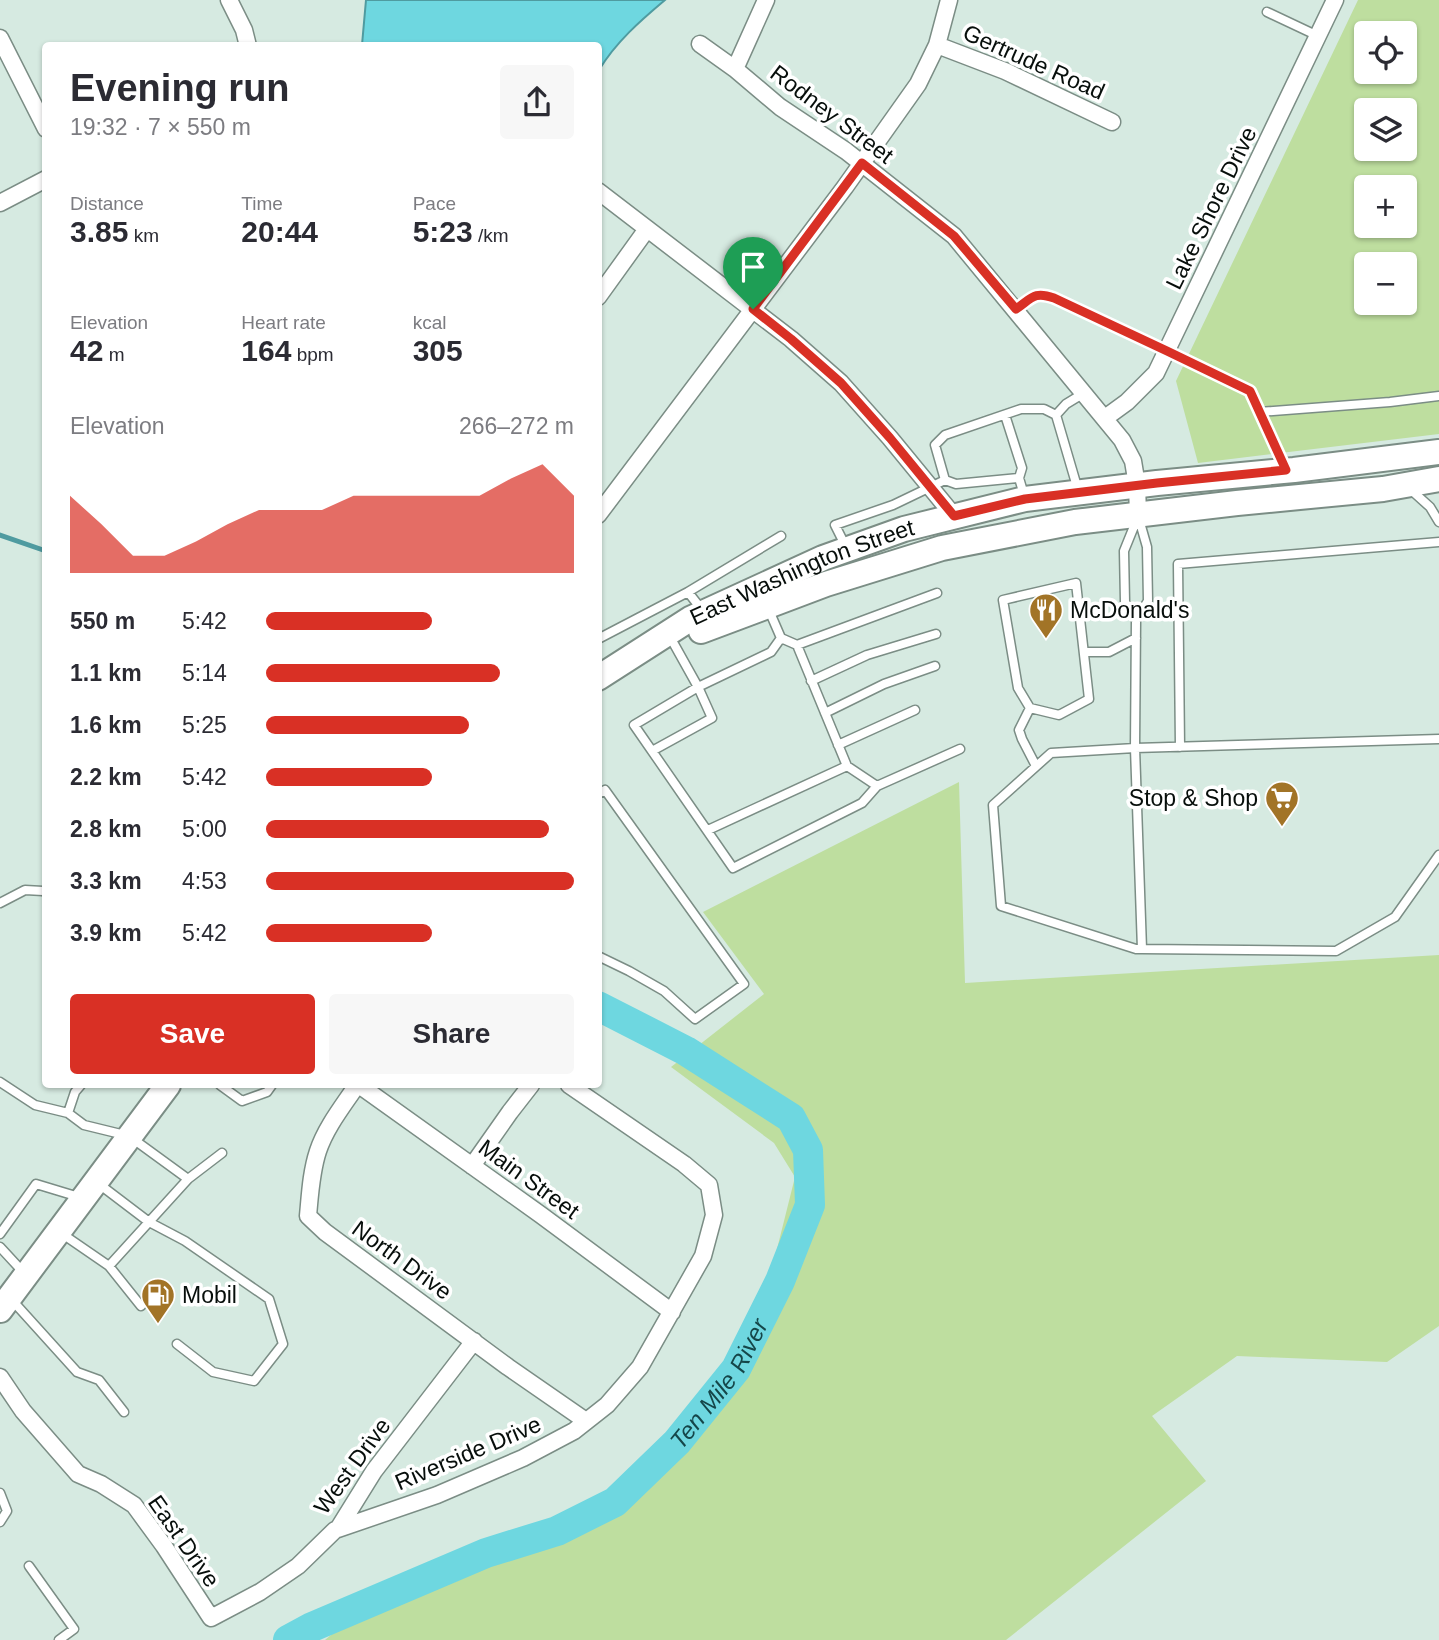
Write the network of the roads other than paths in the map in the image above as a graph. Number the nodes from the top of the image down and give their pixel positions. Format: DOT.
graph roads {
  1 [pos="229,0"];
  2 [pos="766,0"];
  3 [pos="949,0"];
  4 [pos="1335,0"];
  5 [pos="1267,12"];
  6 [pos="1318,36"];
  7 [pos="0,38"];
  8 [pos="247,42"];
  9 [pos="700,44"];
  10 [pos="937,45"];
  11 [pos="735,69"];
  12 [pos="42,121"];
  13 [pos="1112,122"];
  14 [pos="862,163"];
  15 [pos="42,181"];
  16 [pos="602,194"];
  17 [pos="0,203"];
  18 [pos="647,229"];
  19 [pos="602,291"];
  20 [pos="753,309"];
  21 [pos="1016,309"];
  22 [pos="1167,351"];
  23 [pos="1084,393"];
  24 [pos="1439,396"];
  25 [pos="1259,412"];
  26 [pos="1005,415"];
  27 [pos="1056,415"];
  28 [pos="1105,418"];
  29 [pos="1439,452"];
  30 [pos="1286,470"];
  31 [pos="1439,479"];
  32 [pos="937,483"];
  33 [pos="1137,485"];
  34 [pos="1405,485"];
  35 [pos="1022,489"];
  36 [pos="1078,492"];
  37 [pos="602,510"];
  38 [pos="1138,515"];
  39 [pos="954,516"];
  40 [pos="1439,522"];
  41 [pos="781,536"];
  42 [pos="1439,541"];
  43 [pos="847,549"];
  44 [pos="688,592"];
  45 [pos="937,593"];
  46 [pos="767,606"];
  47 [pos="704,613"];
  48 [pos="1136,620"];
  49 [pos="936,634"];
  50 [pos="602,637"];
  51 [pos="781,638"];
  52 [pos="1136,638"];
  53 [pos="674,644"];
  54 [pos="797,645"];
  55 [pos="1084,652"];
  56 [pos="935,666"];
  57 [pos="602,675"];
  58 [pos="602,676"];
  59 [pos="811,681"];
  60 [pos="698,687"];
  61 [pos="1030,708"];
  62 [pos="915,710"];
  63 [pos="825,713"];
  64 [pos="1439,739"];
  65 [pos="838,745"];
  66 [pos="1180,747"];
  67 [pos="1135,748"];
  68 [pos="960,749"];
  69 [pos="652,751"];
  70 [pos="847,766"];
  71 [pos="1036,766"];
  72 [pos="877,786"];
  73 [pos="602,792"];
  74 [pos="708,830"];
  75 [pos="1439,855"];
  76 [pos="42,891"];
  77 [pos="0,903"];
  78 [pos="1142,949"];
  79 [pos="602,958"];
  80 [pos="0,1082"];
  81 [pos="78,1088"];
  82 [pos="166,1088"];
  83 [pos="224,1088"];
  84 [pos="270,1088"];
  85 [pos="356,1088"];
  86 [pos="362,1088"];
  87 [pos="529,1088"];
  88 [pos="573,1088"];
  89 [pos="68,1113"];
  90 [pos="129,1136"];
  91 [pos="222,1153"];
  92 [pos="472,1166"];
  93 [pos="188,1179"];
  94 [pos="89,1190"];
  95 [pos="149,1222"];
  96 [pos="59,1231"];
  97 [pos="0,1234"];
  98 [pos="0,1247"];
  99 [pos="109,1266"];
  100 [pos="26,1276"];
  101 [pos="3,1304"];
  102 [pos="141,1306"];
  103 [pos="672,1312"];
  104 [pos="474,1341"];
  105 [pos="177,1345"];
  106 [pos="0,1377"];
  107 [pos="124,1412"];
  108 [pos="586,1421"];
  109 [pos="0,1493"];
  110 [pos="0,1522"];
  111 [pos="338,1529"];
  112 [pos="29,1566"];
  113 [pos="211,1618"];
  114 [pos="59,1640"];
  1 -- 8 [label="street"];
  2 -- 11 [label="street"];
  3 -- 10 [label="street"];
  4 -- 6 [label="street, Lake Shore Drive"];
  5 -- 6 [label="lane"];
  6 -- 22 [label="street, Lake Shore Drive"];
  7 -- 12 [label="street"];
  9 -- 11 [label="street, Rodney Street"];
  10 -- 13 [label="street, Gertrude Road"];
  10 -- 14 [label="street"];
  11 -- 14 [label="street, Rodney Street"];
  14 -- 20 [label="street"];
  14 -- 21 [label="street, Rodney Street"];
  15 -- 17 [label="street"];
  16 -- 18 [label="street"];
  18 -- 19 [label="street"];
  18 -- 20 [label="street"];
  20 -- 32 [label="street"];
  20 -- 37 [label="street"];
  21 -- 22 [label="lane"];
  21 -- 23 [label="street, Rodney Street"];
  22 -- 25 [label="lane"];
  22 -- 28 [label="street, Lake Shore Drive"];
  23 -- 27 [label="lane"];
  23 -- 28 [label="street, Rodney Street"];
  24 -- 25 [label="lane"];
  25 -- 30 [label="lane"];
  26 -- 27 [label="lane"];
  26 -- 32 [label="lane"];
  26 -- 35 [label="lane"];
  27 -- 36 [label="lane"];
  28 -- 33 [label="street, Rodney Street"];
  29 -- 30 [label="main road, East Washington Street"];
  30 -- 33 [label="main road, East Washington Street"];
  31 -- 34 [label="main road, East Washington Street"];
  32 -- 35 [label="lane"];
  32 -- 39 [label="street"];
  32 -- 43 [label="lane"];
  33 -- 36 [label="main road, East Washington Street"];
  33 -- 38 [label="street, Rodney Street"];
  34 -- 38 [label="main road, East Washington Street"];
  34 -- 40 [label="lane"];
  35 -- 36 [label="main road, East Washington Street"];
  35 -- 39 [label="main road, East Washington Street"];
  38 -- 46 [label="main road, East Washington Street"];
  38 -- 48 [label="lane"];
  38 -- 48 [label="lane"];
  39 -- 43 [label="main road, East Washington Street"];
  41 -- 44 [label="lane"];
  42 -- 66 [label="lane"];
  43 -- 47 [label="main road, East Washington Street"];
  44 -- 47 [label="lane"];
  44 -- 50 [label="lane"];
  45 -- 54 [label="lane"];
  46 -- 51 [label="lane"];
  46 -- 53 [label="main road, East Washington Street"];
  47 -- 57 [label="main road, East Washington Street"];
  48 -- 52 [label="lane"];
  49 -- 59 [label="lane"];
  51 -- 54 [label="lane"];
  51 -- 60 [label="lane"];
  52 -- 55 [label="lane"];
  52 -- 67 [label="lane"];
  53 -- 58 [label="main road, East Washington Street"];
  53 -- 60 [label="lane"];
  54 -- 59 [label="lane"];
  55 -- 61 [label="lane"];
  55 -- 61 [label="lane"];
  56 -- 63 [label="lane"];
  59 -- 63 [label="lane"];
  60 -- 69 [label="lane"];
  60 -- 69 [label="lane"];
  61 -- 71 [label="lane"];
  62 -- 65 [label="lane"];
  63 -- 65 [label="lane"];
  64 -- 66 [label="lane"];
  65 -- 70 [label="lane"];
  66 -- 67 [label="lane"];
  67 -- 71 [label="lane"];
  67 -- 78 [label="lane"];
  68 -- 72 [label="lane"];
  69 -- 74 [label="lane"];
  70 -- 72 [label="lane"];
  70 -- 74 [label="lane"];
  71 -- 78 [label="lane"];
  72 -- 74 [label="lane"];
  73 -- 79 [label="lane"];
  75 -- 78 [label="lane"];
  76 -- 77 [label="lane"];
  80 -- 89 [label="lane"];
  81 -- 89 [label="lane"];
  82 -- 90 [label="main road"];
  83 -- 84 [label="lane"];
  85 -- 104 [label="street, North Drive"];
  86 -- 92 [label="street, Main Street"];
  87 -- 92 [label="street"];
  88 -- 103 [label="street, Riverside Drive"];
  89 -- 90 [label="lane"];
  90 -- 93 [label="lane"];
  90 -- 94 [label="main road"];
  91 -- 93 [label="lane"];
  92 -- 103 [label="street, Main Street"];
  93 -- 95 [label="lane"];
  94 -- 95 [label="lane"];
  94 -- 96 [label="main road"];
  94 -- 97 [label="lane"];
  95 -- 99 [label="lane"];
  95 -- 105 [label="lane"];
  96 -- 99 [label="lane"];
  96 -- 100 [label="main road"];
  98 -- 100 [label="lane"];
  99 -- 102 [label="lane"];
  100 -- 101 [label="main road"];
  101 -- 107 [label="lane"];
  103 -- 108 [label="street, Riverside Drive"];
  104 -- 108 [label="street, North Drive"];
  104 -- 111 [label="street, West Drive"];
  106 -- 113 [label="street, East Drive"];
  108 -- 111 [label="street, Riverside Drive"];
  109 -- 110 [label="lane"];
  111 -- 113 [label="street, West Drive"];
  112 -- 114 [label="lane"];
}
